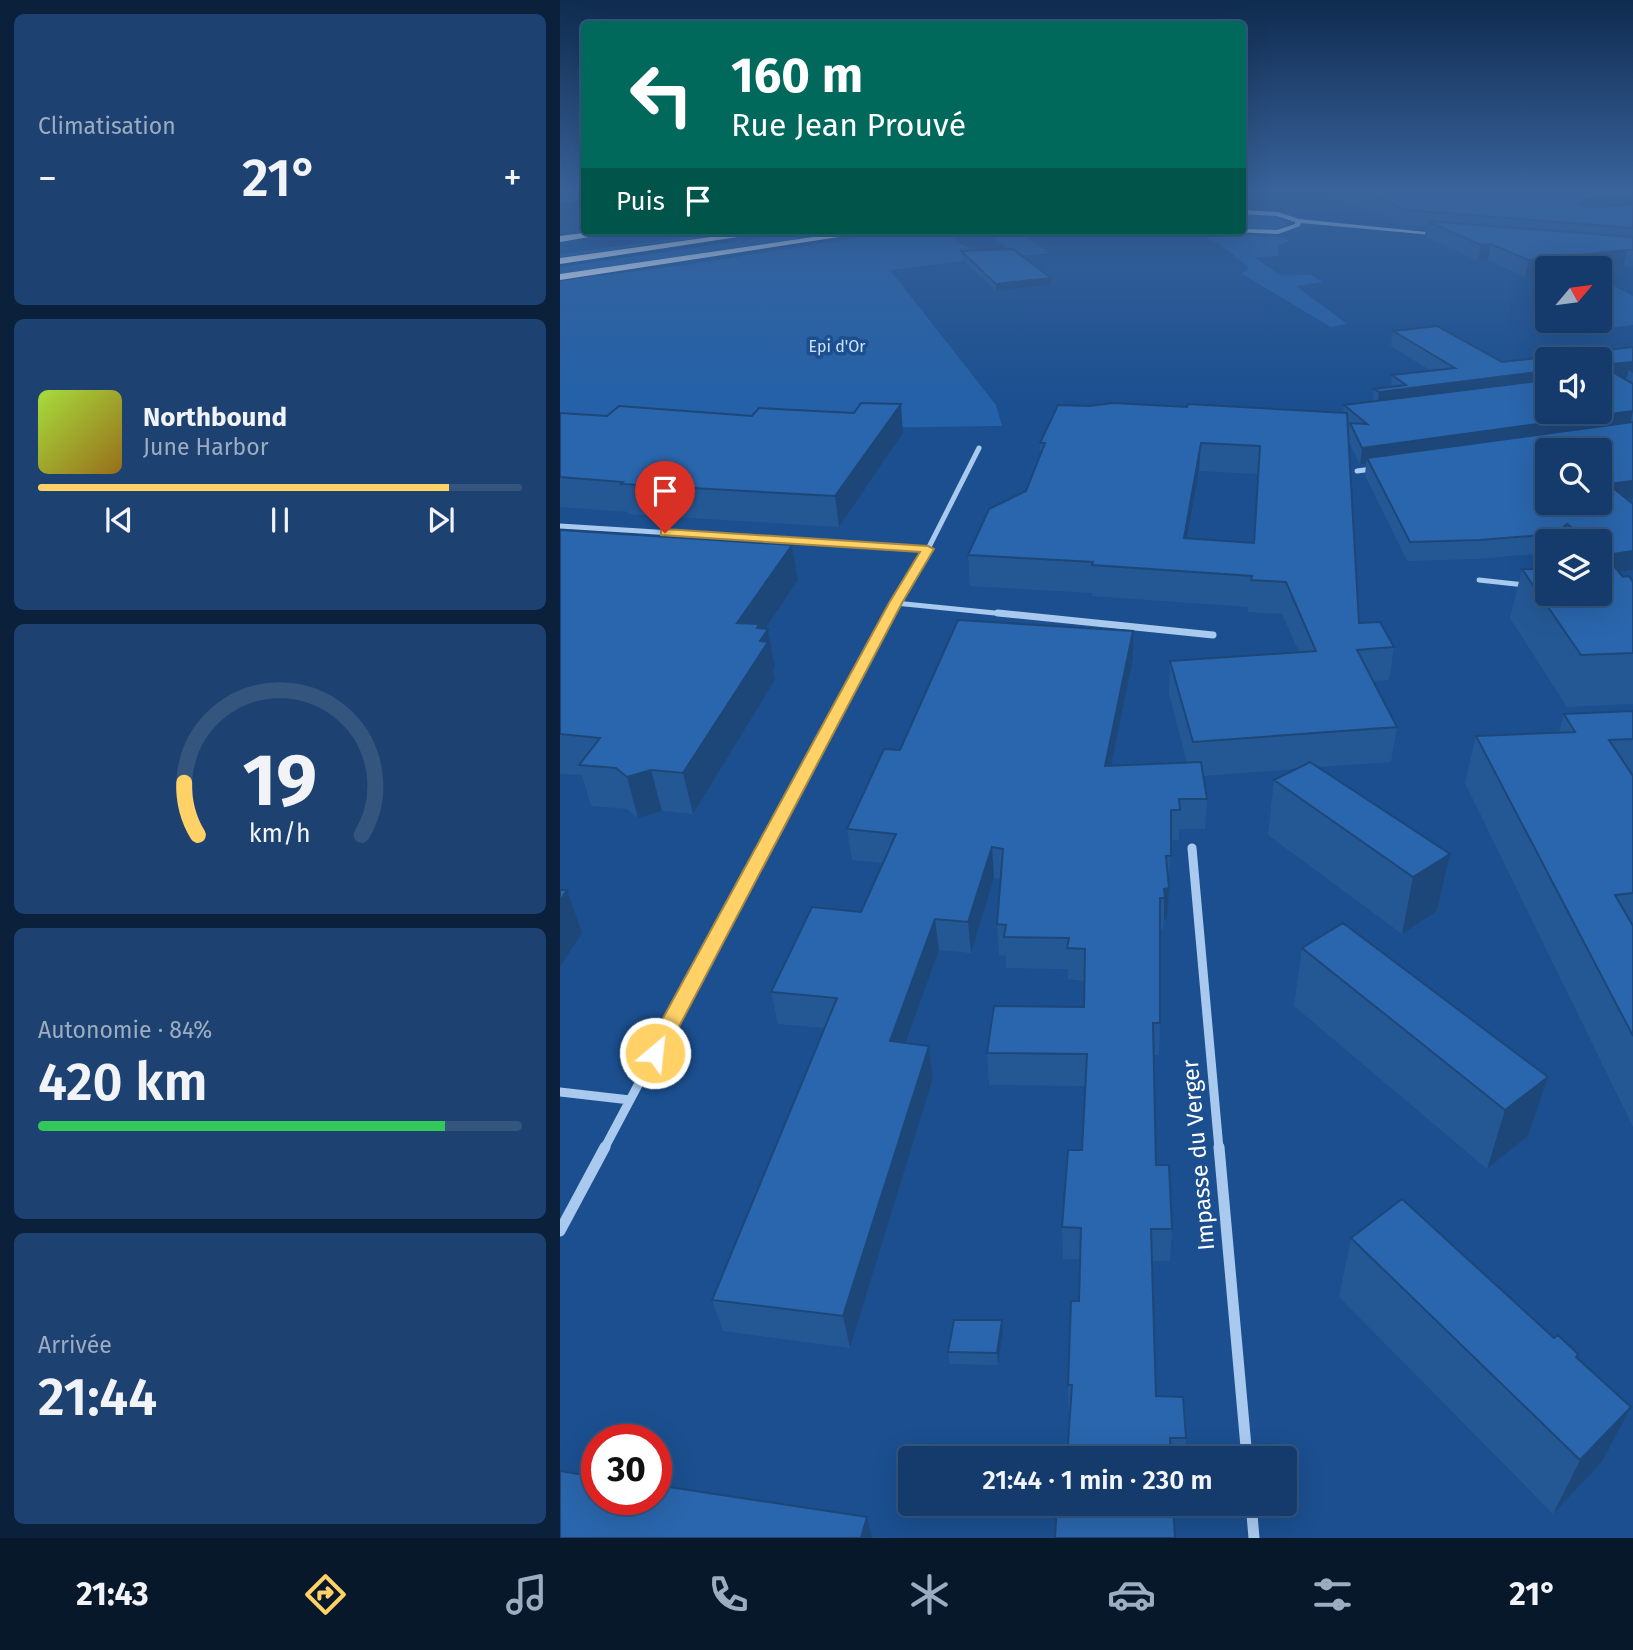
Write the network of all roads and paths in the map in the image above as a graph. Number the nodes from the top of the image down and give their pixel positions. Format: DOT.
graph roads {
  1 [pos="677,260"];
  2 [pos="560,277"];
  3 [pos="979,449"];
  4 [pos="1374,469"];
  5 [pos="1357,471"];
  6 [pos="560,526"];
  7 [pos="928,549"];
  8 [pos="1479,580"];
  9 [pos="1535,586"];
  10 [pos="895,603"];
  11 [pos="1213,635"];
  12 [pos="1192,848"];
  13 [pos="560,1092"];
  14 [pos="629,1100"];
  15 [pos="560,1231"];
  16 [pos="1246,1446"];
  17 [pos="1252,1516"];
  18 [pos="1254,1538"];
  1 -- 2 [label="highway"];
  3 -- 7 [label="street"];
  4 -- 5 [label="street"];
  6 -- 7 [label="street"];
  7 -- 10 [label="street"];
  8 -- 9 [label="street"];
  10 -- 11 [label="street"];
  10 -- 14 [label="street"];
  12 -- 16 [label="street, Impasse du Verger"];
  13 -- 14 [label="street"];
  14 -- 15 [label="street"];
  17 -- 18 [label="street"];
}
